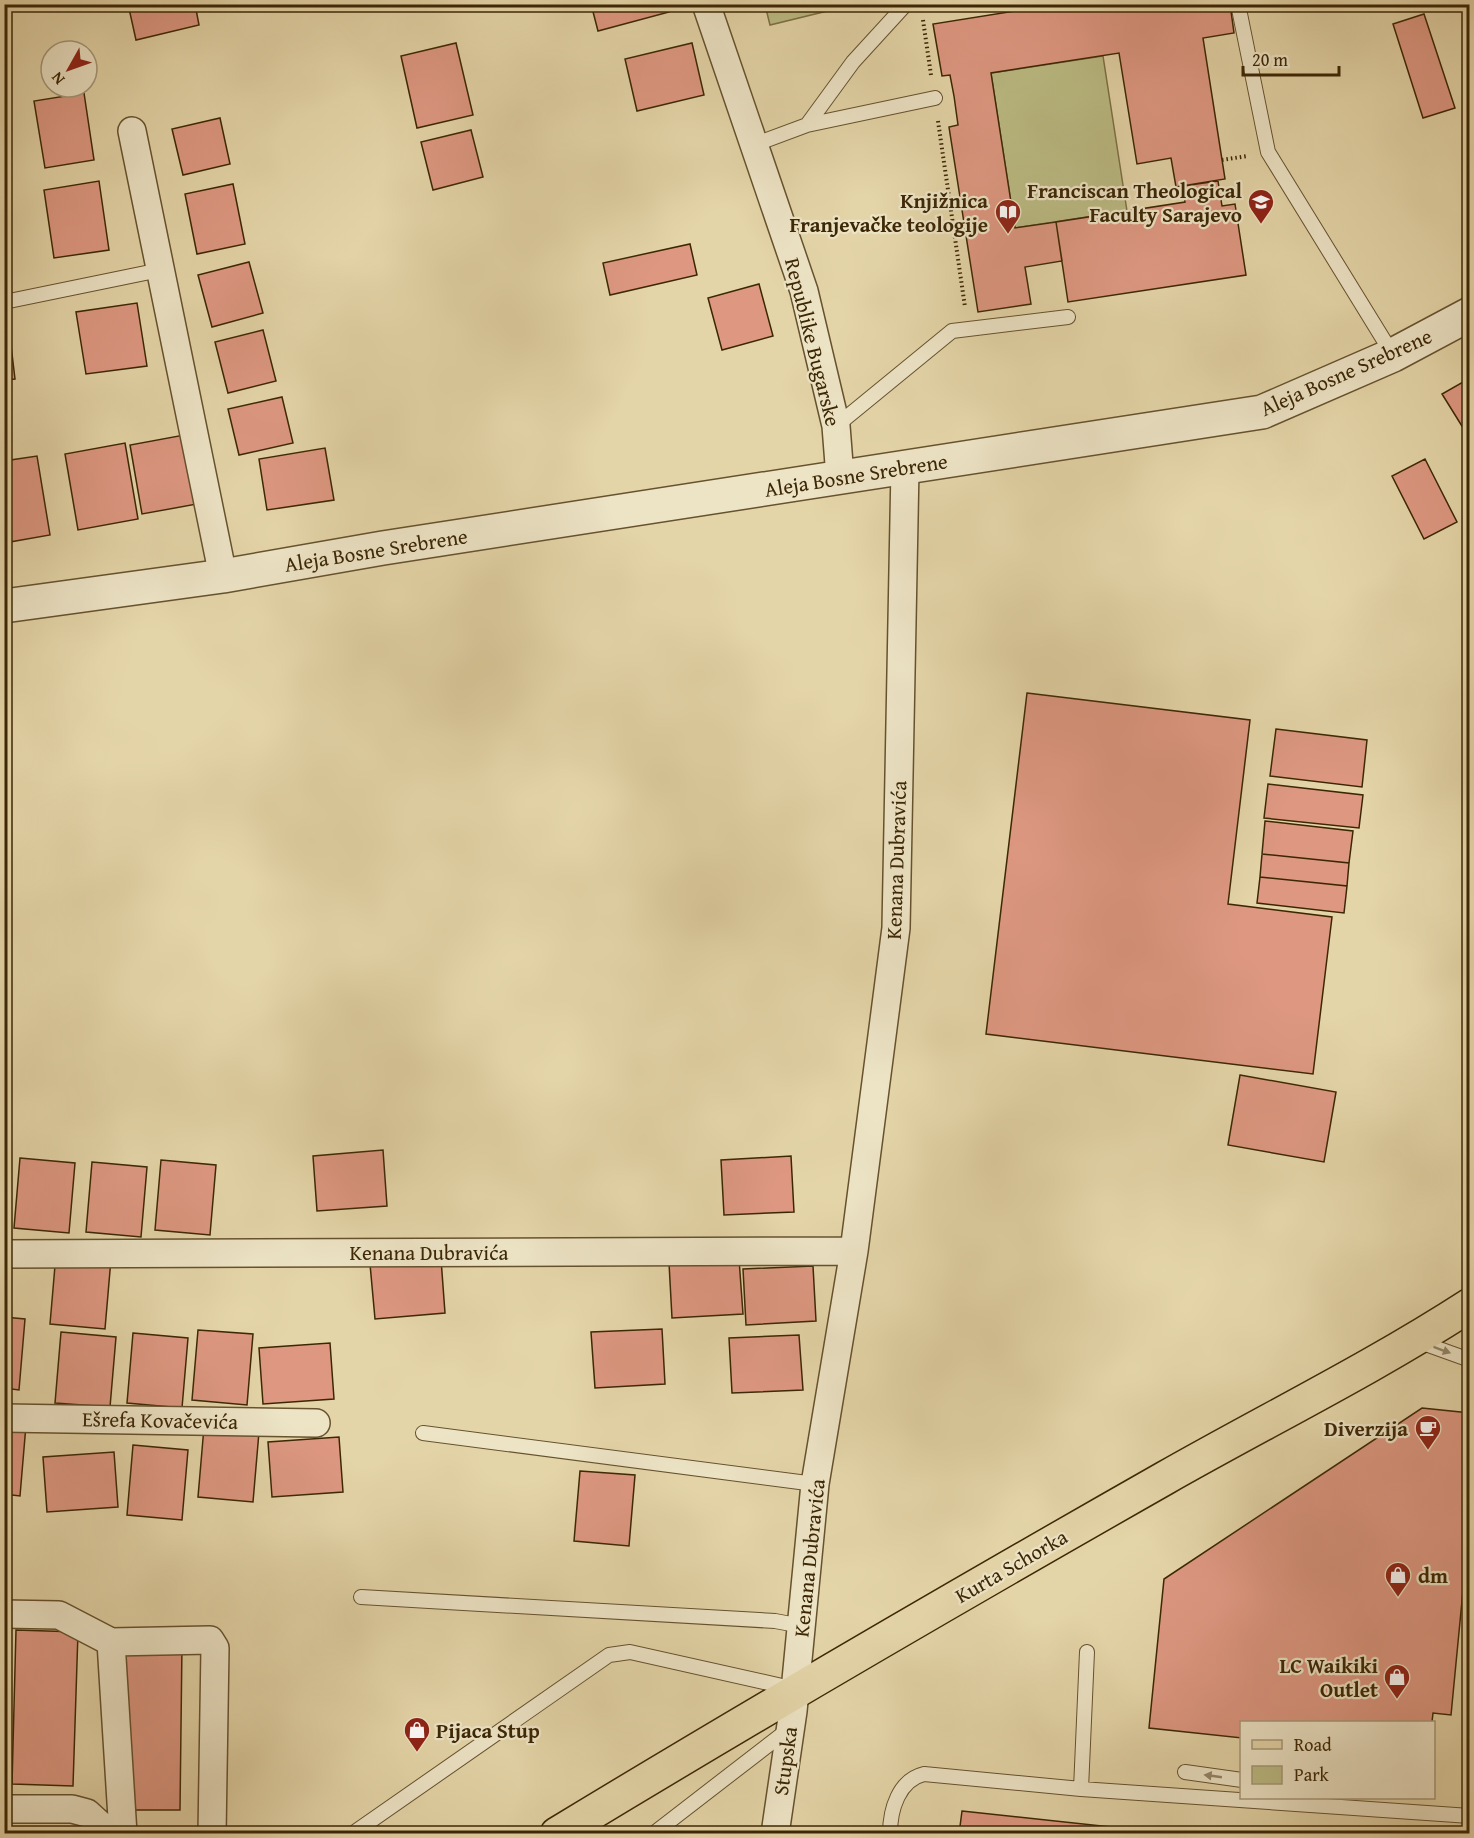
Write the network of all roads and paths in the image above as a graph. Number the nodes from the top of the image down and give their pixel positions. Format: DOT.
graph roads {
  1 [pos="706,4"];
  2 [pos="906,4"];
  3 [pos="1239,4"];
  4 [pos="922,16"];
  5 [pos="935,98"];
  6 [pos="807,125"];
  7 [pos="132,130"];
  8 [pos="756,144"];
  9 [pos="160,270"];
  10 [pos="9,302"];
  11 [pos="1470,314"];
  12 [pos="1068,316"];
  13 [pos="968,328"];
  14 [pos="1393,355"];
  15 [pos="836,426"];
  16 [pos="905,468"];
  17 [pos="840,477"];
  18 [pos="223,576"];
  19 [pos="4,606"];
  20 [pos="854,1251"];
  21 [pos="4,1254"];
  22 [pos="1470,1305"];
  23 [pos="1415,1340"];
  24 [pos="1470,1360"];
  25 [pos="4,1418"];
  26 [pos="316,1423"];
  27 [pos="423,1433"];
  28 [pos="815,1484"];
  29 [pos="361,1597"];
  30 [pos="4,1614"];
  31 [pos="802,1626"];
  32 [pos="111,1642"];
  33 [pos="1087,1652"];
  34 [pos="795,1689"];
  35 [pos="789,1729"];
  36 [pos="1185,1772"];
  37 [pos="1240,1780"];
  38 [pos="1081,1789"];
  39 [pos="1337,1799"];
  40 [pos="4,1809"];
  41 [pos="1362,1809"];
  42 [pos="1470,1816"];
  43 [pos="110,1833"];
  44 [pos="123,1833"];
  45 [pos="212,1833"];
  46 [pos="352,1833"];
  47 [pos="557,1833"];
  48 [pos="653,1833"];
  49 [pos="775,1833"];
  50 [pos="890,1833"];
  1 -- 8 [label="street, Republike Bugarske"];
  2 -- 6 [label="lane"];
  3 -- 14 [label="lane"];
  4 -- 5 [label="path"];
  5 -- 6 [label="lane"];
  5 -- 13 [label="path"];
  6 -- 8 [label="lane"];
  7 -- 9 [label="street"];
  8 -- 15 [label="street, Republike Bugarske"];
  9 -- 10 [label="lane"];
  9 -- 18 [label="street"];
  11 -- 14 [label="street, Aleja Bosne Srebrene"];
  12 -- 13 [label="lane"];
  13 -- 15 [label="lane"];
  14 -- 16 [label="street, Aleja Bosne Srebrene"];
  15 -- 17 [label="street, Republike Bugarske"];
  16 -- 17 [label="street, Aleja Bosne Srebrene"];
  16 -- 20 [label="street, Kenana Dubravića"];
  17 -- 18 [label="street, Aleja Bosne Srebrene"];
  18 -- 19 [label="street, Aleja Bosne Srebrene"];
  20 -- 21 [label="street, Kenana Dubravića"];
  20 -- 28 [label="street, Kenana Dubravića"];
  22 -- 23 [label="main road, Kurta Schorka"];
  23 -- 24 [label="lane, one-way"];
  23 -- 34 [label="main road, Kurta Schorka"];
  25 -- 26 [label="street, Ešrefa Kovačevića"];
  27 -- 28 [label="lane"];
  28 -- 31 [label="street, Kenana Dubravića"];
  29 -- 31 [label="lane"];
  30 -- 32 [label="street"];
  31 -- 34 [label="street, Kenana Dubravića"];
  32 -- 44 [label="street"];
  32 -- 45 [label="street"];
  33 -- 38 [label="lane"];
  34 -- 35 [label="street, Stupska"];
  34 -- 46 [label="lane"];
  34 -- 47 [label="main road, Kurta Schorka"];
  35 -- 48 [label="lane"];
  35 -- 49 [label="street, Stupska"];
  37 -- 36 [label="lane, one-way"];
  38 -- 41 [label="lane"];
  38 -- 50 [label="lane"];
  39 -- 41 [label="lane"];
  40 -- 43 [label="street"];
  41 -- 42 [label="lane"];
}
